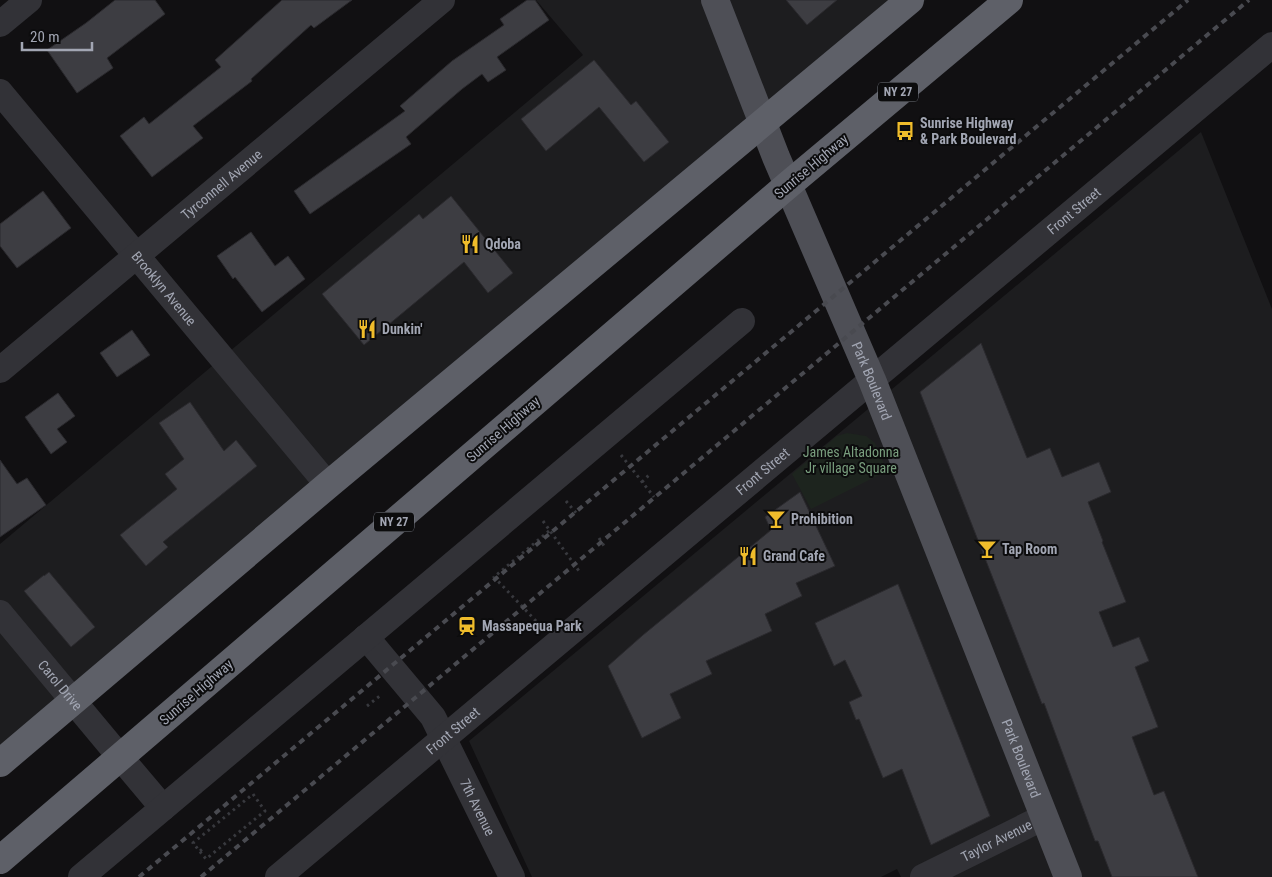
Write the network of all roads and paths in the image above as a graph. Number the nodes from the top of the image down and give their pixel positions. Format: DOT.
graph roads {
  1 [pos="29,0"];
  2 [pos="442,0"];
  3 [pos="714,0"];
  4 [pos="910,0"];
  5 [pos="1009,0"];
  6 [pos="0,24"];
  7 [pos="1272,45"];
  8 [pos="0,92"];
  9 [pos="763,123"];
  10 [pos="788,185"];
  11 [pos="136,256"];
  12 [pos="742,321"];
  13 [pos="0,370"];
  14 [pos="872,380"];
  15 [pos="621,455"];
  16 [pos="649,475"];
  17 [pos="642,482"];
  18 [pos="328,485"];
  19 [pos="654,497"];
  20 [pos="566,501"];
  21 [pos="577,514"];
  22 [pos="543,521"];
  23 [pos="550,531"];
  24 [pos="598,538"];
  25 [pos="559,544"];
  26 [pos="555,548"];
  27 [pos="606,548"];
  28 [pos="579,571"];
  29 [pos="0,613"];
  30 [pos="536,621"];
  31 [pos="366,637"];
  32 [pos="381,695"];
  33 [pos="74,702"];
  34 [pos="367,706"];
  35 [pos="444,738"];
  36 [pos="120,757"];
  37 [pos="0,763"];
  38 [pos="163,808"];
  39 [pos="1044,817"];
  40 [pos="205,847"];
  41 [pos="200,851"];
  42 [pos="0,860"];
  43 [pos="81,877"];
  44 [pos="278,877"];
  45 [pos="512,877"];
  46 [pos="922,877"];
  47 [pos="1068,877"];
  1 -- 6 [label="street"];
  2 -- 11 [label="street, Tyrconnell Avenue"];
  3 -- 9 [label="main road, Park Boulevard"];
  4 -- 9 [label="highway"];
  5 -- 10 [label="highway, Sunrise Highway / NY 27"];
  7 -- 14 [label="street, Front Street"];
  8 -- 11 [label="street, Brooklyn Avenue"];
  9 -- 10 [label="main road, Park Boulevard"];
  9 -- 18 [label="highway"];
  10 -- 14 [label="main road, Park Boulevard"];
  10 -- 36 [label="highway, Sunrise Highway / NY 27"];
  11 -- 13 [label="street, Tyrconnell Avenue"];
  11 -- 18 [label="street, Brooklyn Avenue"];
  12 -- 31 [label="street"];
  14 -- 35 [label="street, Front Street"];
  14 -- 39 [label="main road, Park Boulevard"];
  15 -- 17 [label="path"];
  16 -- 17 [label="path"];
  17 -- 19 [label="path"];
  18 -- 33 [label="highway"];
  20 -- 21 [label="path"];
  22 -- 23 [label="path"];
  23 -- 25 [label="path"];
  23 -- 30 [label="path"];
  24 -- 27 [label="path"];
  25 -- 26 [label="path"];
  25 -- 28 [label="path"];
  29 -- 33 [label="street, Carol Drive"];
  31 -- 35 [label="street, 7th Avenue"];
  31 -- 38 [label="street"];
  32 -- 34 [label="path"];
  33 -- 36 [label="street, Carol Drive"];
  33 -- 37 [label="highway"];
  35 -- 44 [label="street, Front Street"];
  35 -- 45 [label="street, 7th Avenue"];
  36 -- 38 [label="street, Carol Drive"];
  36 -- 42 [label="highway, Sunrise Highway / NY 27"];
  38 -- 43 [label="street"];
  39 -- 46 [label="street, Taylor Avenue"];
  39 -- 47 [label="main road, Park Boulevard"];
  40 -- 41 [label="path"];
  41 -- 41 [label="path"];
}
